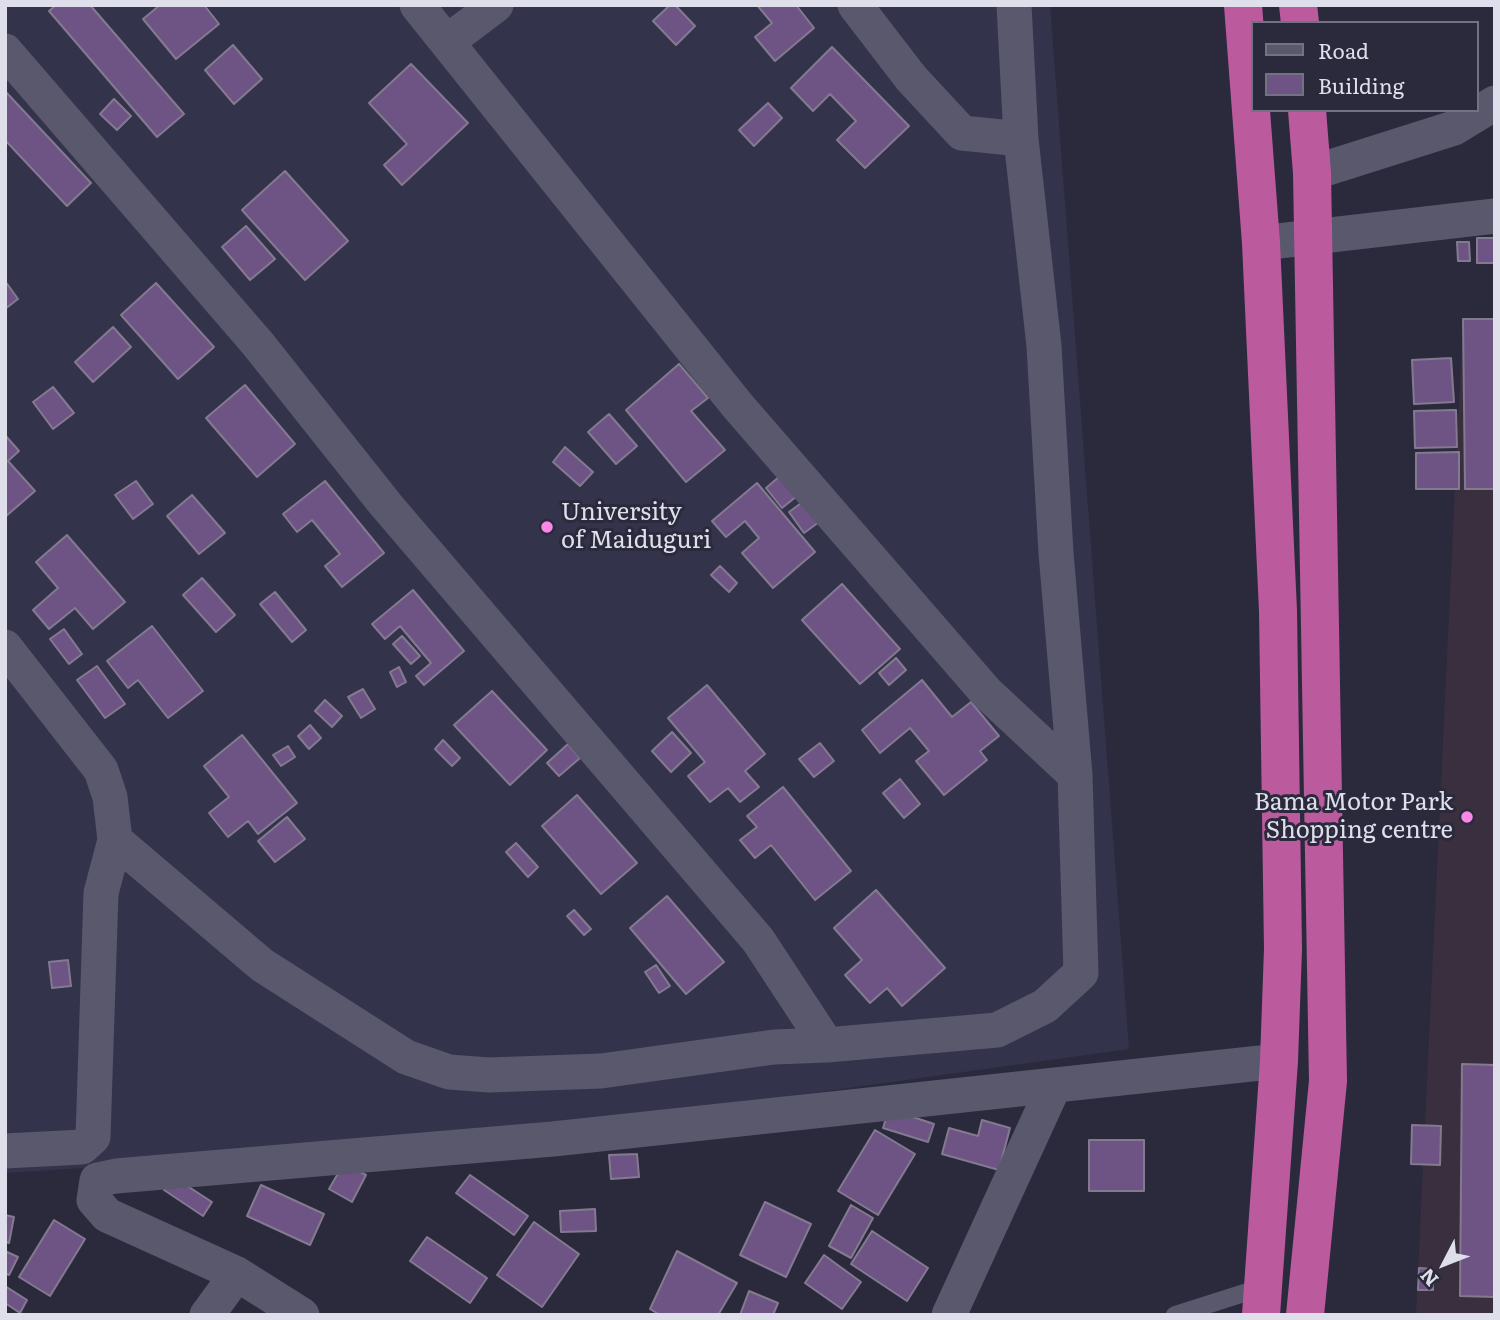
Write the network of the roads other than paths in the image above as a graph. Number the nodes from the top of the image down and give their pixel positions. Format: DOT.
graph roads {
  1 [pos="417,5"];
  2 [pos="496,5"];
  3 [pos="855,5"];
  4 [pos="1014,5"];
  5 [pos="1242,5"];
  6 [pos="447,42"];
  7 [pos="5,51"];
  8 [pos="1495,103"];
  9 [pos="1307,112"];
  10 [pos="1021,139"];
  11 [pos="1312,173"];
  12 [pos="1495,216"];
  13 [pos="1312,236"];
  14 [pos="1261,243"];
  15 [pos="5,647"];
  16 [pos="1075,775"];
  17 [pos="115,840"];
  18 [pos="827,1045"];
  19 [pos="1279,1061"];
  20 [pos="1054,1086"];
  21 [pos="5,1151"];
  22 [pos="237,1275"];
  23 [pos="1262,1301"];
  24 [pos="1306,1303"];
  25 [pos="207,1315"];
  26 [pos="302,1315"];
  27 [pos="949,1315"];
  28 [pos="1175,1315"];
  1 -- 6 [label="street"];
  2 -- 6 [label="street"];
  3 -- 10 [label="street"];
  4 -- 10 [label="street"];
  5 -- 14 [label="highway"];
  6 -- 16 [label="street"];
  7 -- 18 [label="street"];
  8 -- 11 [label="street"];
  9 -- 11 [label="highway"];
  10 -- 16 [label="street"];
  11 -- 13 [label="highway"];
  12 -- 13 [label="street"];
  13 -- 14 [label="street"];
  13 -- 24 [label="highway"];
  14 -- 19 [label="highway"];
  15 -- 17 [label="street"];
  16 -- 18 [label="street"];
  17 -- 18 [label="street"];
  17 -- 21 [label="street"];
  19 -- 20 [label="street"];
  19 -- 23 [label="highway"];
  20 -- 22 [label="street"];
  20 -- 27 [label="street"];
  22 -- 25 [label="street"];
  22 -- 26 [label="street"];
  23 -- 24 [label="highway"];
  23 -- 28 [label="lane"];
}
